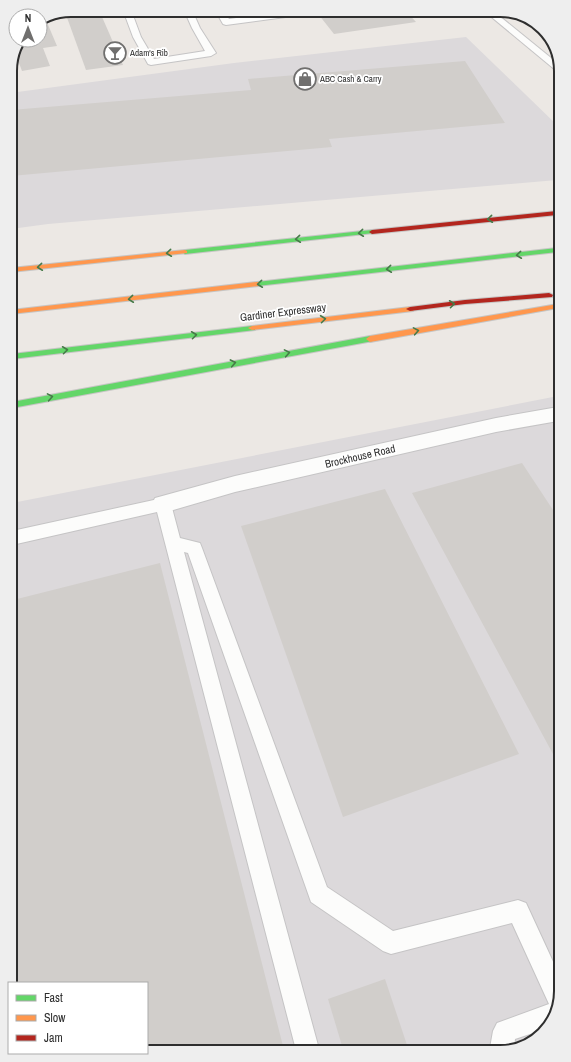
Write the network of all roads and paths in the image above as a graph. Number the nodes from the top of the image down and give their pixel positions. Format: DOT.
graph roads {
  1 [pos="130,17"];
  2 [pos="191,17"];
  3 [pos="223,17"];
  4 [pos="264,17"];
  5 [pos="496,17"];
  6 [pos="553,64"];
  7 [pos="554,213"];
  8 [pos="554,250"];
  9 [pos="17,269"];
  10 [pos="554,294"];
  11 [pos="554,307"];
  12 [pos="17,311"];
  13 [pos="17,356"];
  14 [pos="17,404"];
  15 [pos="554,420"];
  16 [pos="163,504"];
  17 [pos="17,537"];
  18 [pos="174,544"];
  19 [pos="554,991"];
  20 [pos="548,1016"];
  21 [pos="306,1045"];
  22 [pos="503,1045"];
  1 -- 2 [label="lane"];
  3 -- 4 [label="lane"];
  5 -- 6 [label="lane"];
  7 -- 9 [label="highway, one-way"];
  8 -- 12 [label="highway, one-way"];
  13 -- 10 [label="highway, Gardiner Expressway, one-way"];
  14 -- 11 [label="highway, one-way"];
  15 -- 16 [label="street, Brockhouse Road"];
  16 -- 17 [label="lane"];
  16 -- 18 [label="lane"];
  18 -- 19 [label="lane"];
  18 -- 21 [label="lane"];
  20 -- 22 [label="lane"];
}
